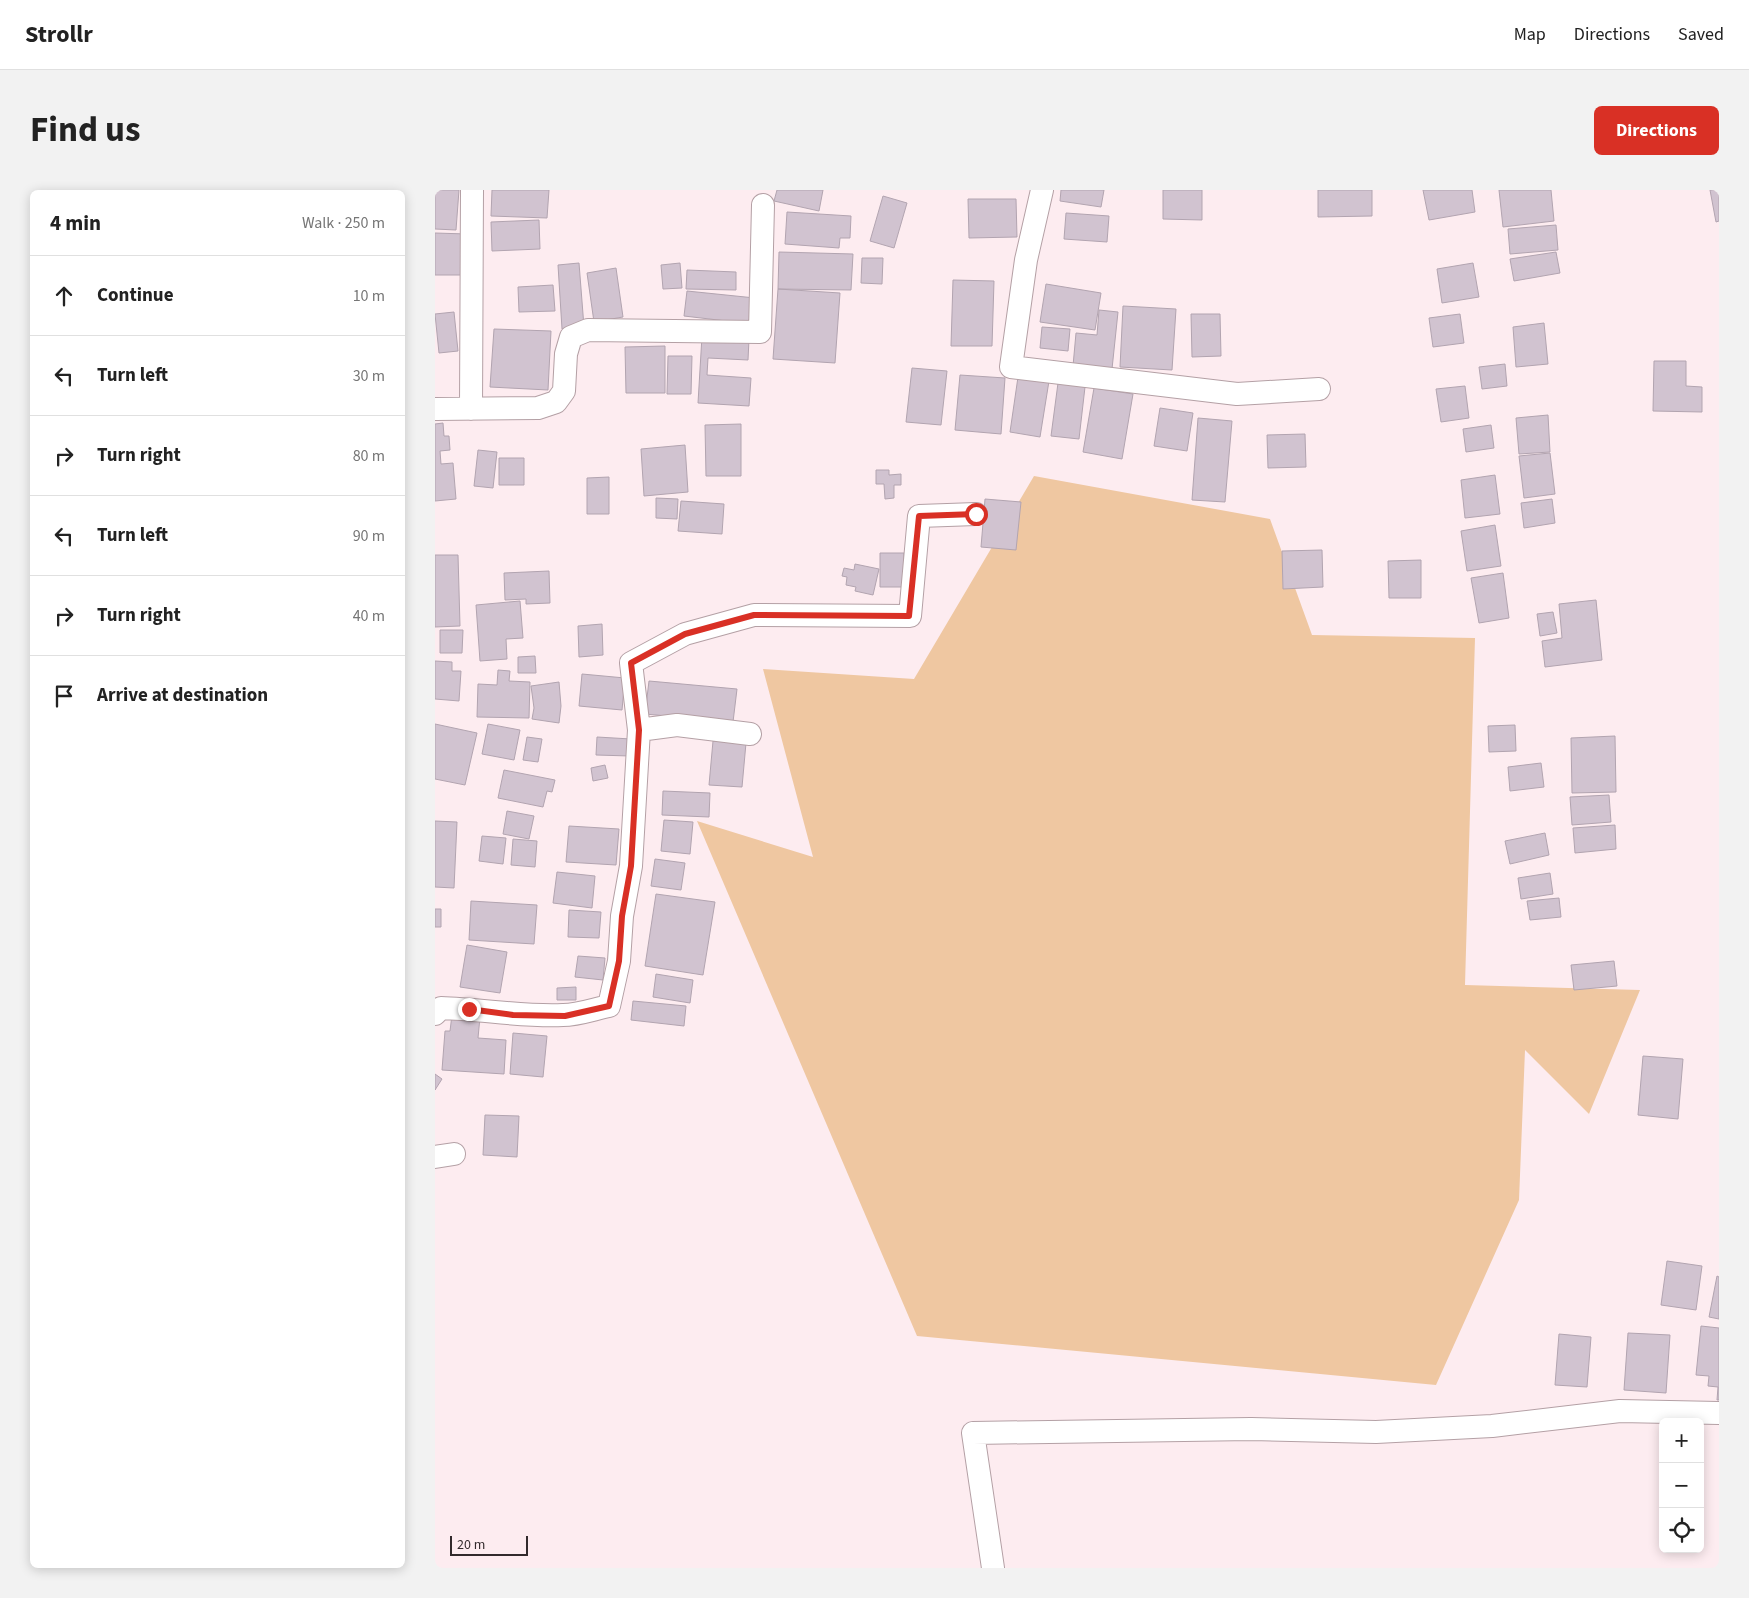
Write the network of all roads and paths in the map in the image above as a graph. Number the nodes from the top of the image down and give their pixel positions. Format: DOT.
graph roads {
  1 [pos="472,190"];
  2 [pos="1043,190"];
  3 [pos="763,204"];
  4 [pos="1319,389"];
  5 [pos="471,408"];
  6 [pos="435,409"];
  7 [pos="976,514"];
  8 [pos="639,730"];
  9 [pos="751,734"];
  10 [pos="435,1014"];
  11 [pos="1719,1413"];
  12 [pos="993,1568"];
  1 -- 5 [label="street"];
  2 -- 4 [label="street"];
  3 -- 5 [label="street"];
  5 -- 6 [label="street"];
  7 -- 8 [label="street"];
  8 -- 9 [label="street"];
  8 -- 10 [label="street"];
  11 -- 12 [label="street"];
}
